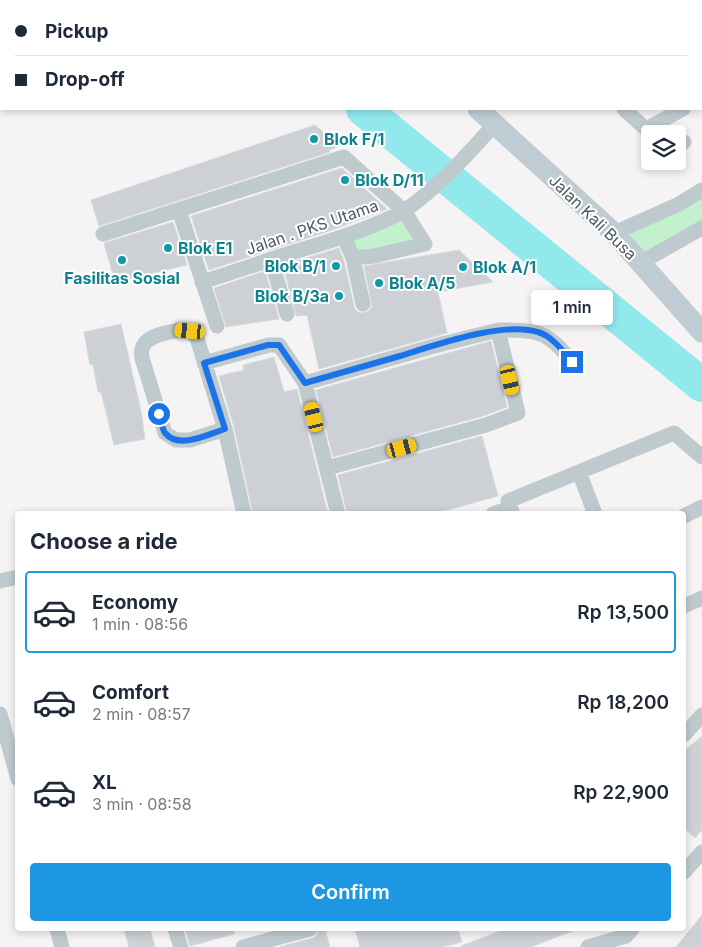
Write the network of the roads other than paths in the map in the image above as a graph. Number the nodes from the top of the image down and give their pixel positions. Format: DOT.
graph roads {
  1 [pos="479,110"];
  2 [pos="625,110"];
  3 [pos="682,110"];
  4 [pos="495,124"];
  5 [pos="645,125"];
  6 [pos="661,125"];
  7 [pos="702,190"];
  8 [pos="179,210"];
  9 [pos="404,211"];
  10 [pos="702,228"];
  11 [pos="614,233"];
  12 [pos="102,234"];
  13 [pos="344,237"];
  14 [pos="353,258"];
  15 [pos="271,259"];
  16 [pos="640,263"];
  17 [pos="202,282"];
  18 [pos="363,304"];
  19 [pos="287,314"];
  20 [pos="217,326"];
  21 [pos="498,330"];
  22 [pos="702,332"];
  23 [pos="572,362"];
  24 [pos="204,363"];
  25 [pos="305,383"];
  26 [pos="225,429"];
  27 [pos="702,457"];
  28 [pos="327,468"];
  29 [pos="579,472"];
  30 [pos="702,507"];
  31 [pos="243,511"];
  32 [pos="337,511"];
  33 [pos="504,511"];
  34 [pos="594,511"];
  35 [pos="686,515"];
  36 [pos="15,577"];
  37 [pos="0,581"];
  38 [pos="702,598"];
  39 [pos="686,605"];
  40 [pos="0,714"];
  41 [pos="702,715"];
  42 [pos="686,733"];
  43 [pos="15,768"];
  44 [pos="702,852"];
  45 [pos="686,870"];
  46 [pos="58,931"];
  47 [pos="176,931"];
  48 [pos="303,931"];
  49 [pos="628,935"];
  50 [pos="62,947"];
  51 [pos="181,947"];
  52 [pos="243,947"];
  53 [pos="588,947"];
  1 -- 4 [label="street, Jalan Kali Busa"];
  2 -- 5 [label="street"];
  3 -- 6 [label="street"];
  4 -- 9 [label="street, Jalan . PKS Utama"];
  4 -- 11 [label="street, Jalan Kali Busa"];
  7 -- 11 [label="street"];
  8 -- 9 [label="street"];
  8 -- 12 [label="street"];
  8 -- 17 [label="street"];
  9 -- 13 [label="street, Jalan . PKS Utama"];
  9 -- 14 [label="street, Jalan . PKS Utama"];
  10 -- 16 [label="street"];
  11 -- 16 [label="street, Jalan Kali Busa"];
  13 -- 14 [label="street"];
  13 -- 15 [label="street, Jalan . PKS Utama"];
  14 -- 18 [label="street"];
  15 -- 17 [label="street, Jalan . PKS Utama"];
  15 -- 19 [label="street"];
  16 -- 22 [label="street, Jalan Kali Busa"];
  17 -- 20 [label="street"];
  21 -- 23 [label="street"];
  21 -- 25 [label="street"];
  21 -- 28 [label="street"];
  24 -- 25 [label="street"];
  24 -- 26 [label="street"];
  24 -- 26 [label="street"];
  25 -- 28 [label="street"];
  26 -- 31 [label="street"];
  27 -- 29 [label="street"];
  28 -- 32 [label="street"];
  29 -- 33 [label="street"];
  29 -- 34 [label="street"];
  30 -- 35 [label="street"];
  36 -- 37 [label="street"];
  38 -- 39 [label="street"];
  40 -- 43 [label="street"];
  41 -- 42 [label="street"];
  44 -- 45 [label="street"];
  46 -- 50 [label="street"];
  47 -- 51 [label="street"];
  48 -- 52 [label="street"];
  49 -- 53 [label="street"];
}
